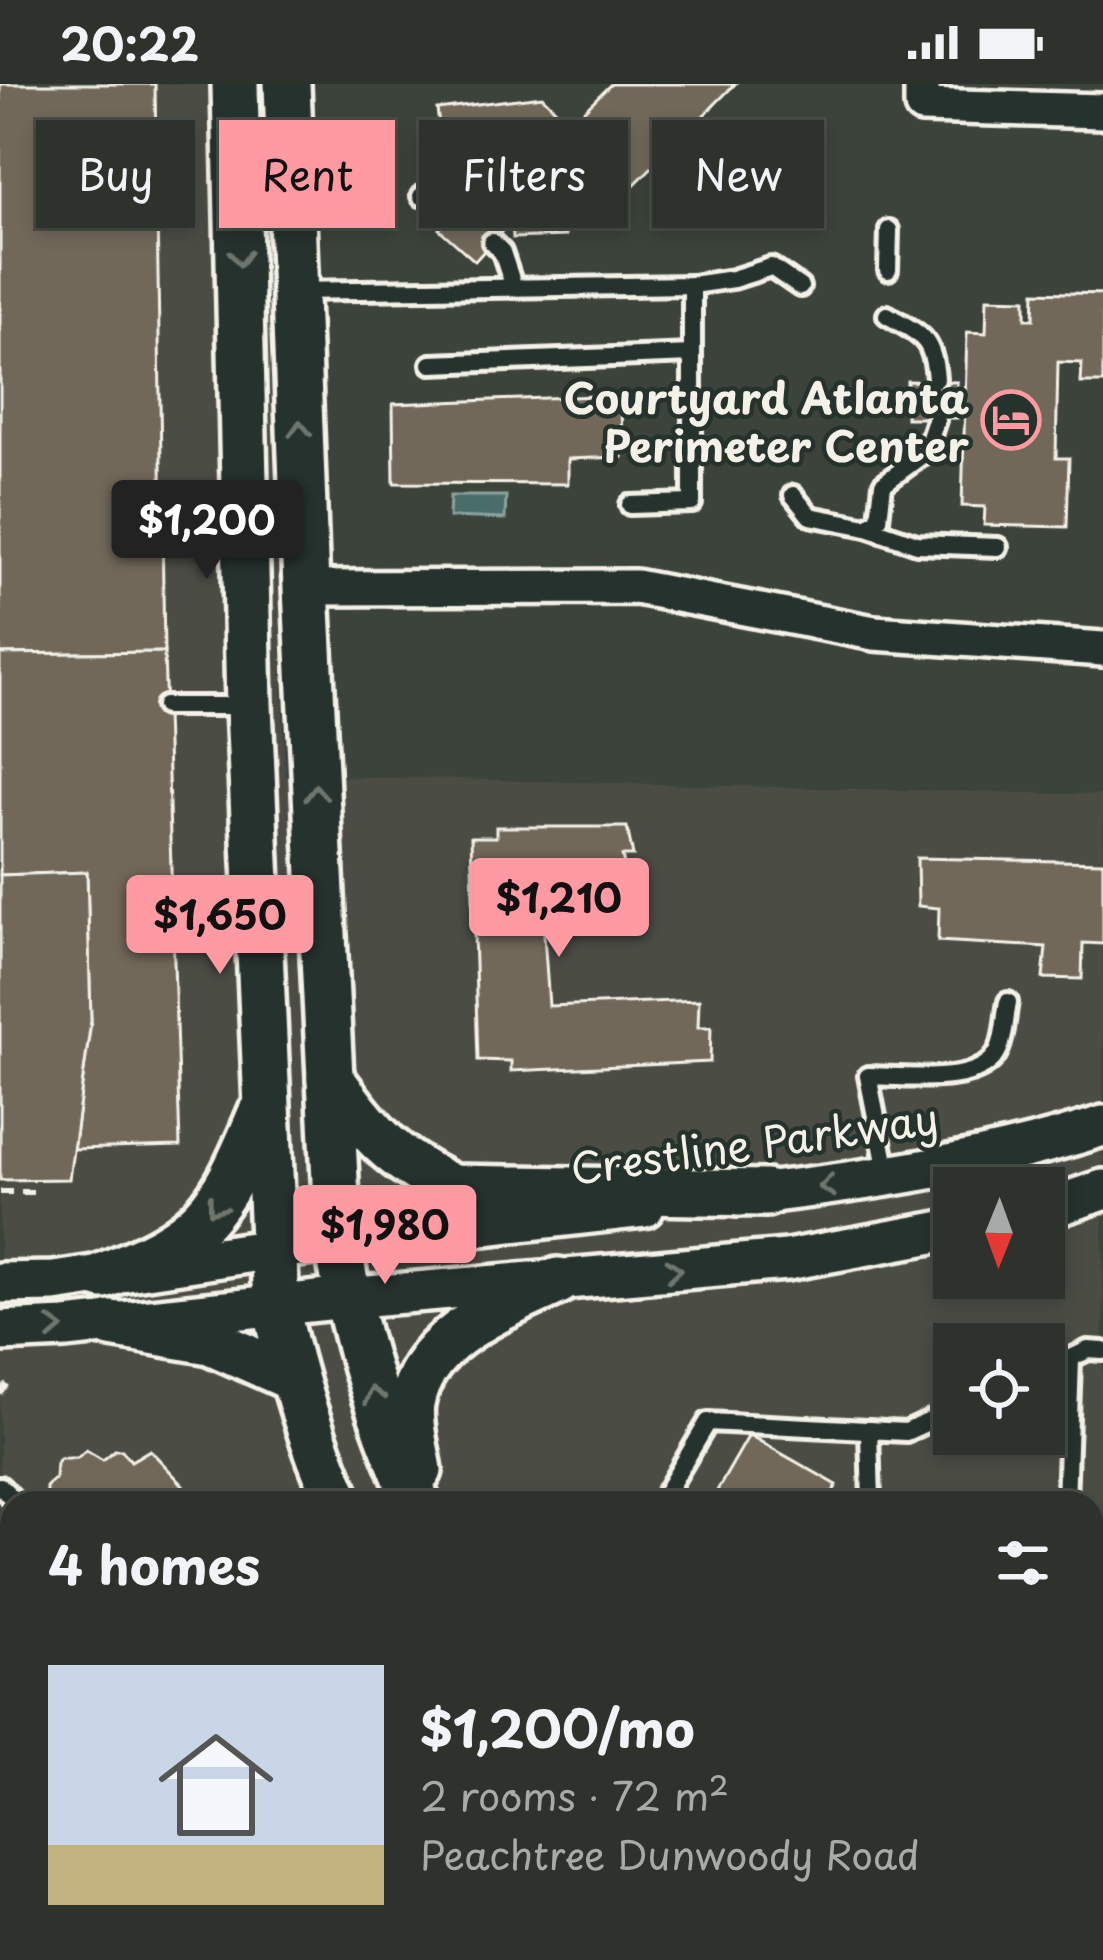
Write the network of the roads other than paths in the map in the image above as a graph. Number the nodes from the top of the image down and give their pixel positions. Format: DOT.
graph roads {
  1 [pos="235,84"];
  2 [pos="287,84"];
  3 [pos="922,84"];
  4 [pos="1103,111"];
  5 [pos="889,230"];
  6 [pos="492,242"];
  7 [pos="888,270"];
  8 [pos="692,285"];
  9 [pos="800,287"];
  10 [pos="514,288"];
  11 [pos="294,291"];
  12 [pos="887,315"];
  13 [pos="692,354"];
  14 [pos="430,364"];
  15 [pos="936,379"];
  16 [pos="936,420"];
  17 [pos="794,495"];
  18 [pos="630,505"];
  19 [pos="867,527"];
  20 [pos="998,547"];
  21 [pos="306,588"];
  22 [pos="1103,649"];
  23 [pos="166,706"];
  24 [pos="249,706"];
  25 [pos="1008,1002"];
  26 [pos="330,1078"];
  27 [pos="266,1102"];
  28 [pos="1103,1126"];
  29 [pos="888,1178"];
  30 [pos="1103,1190"];
  31 [pos="766,1193"];
  32 [pos="1065,1203"];
  33 [pos="933,1233"];
  34 [pos="900,1240"];
  35 [pos="338,1241"];
  36 [pos="272,1249"];
  37 [pos="104,1276"];
  38 [pos="558,1281"];
  39 [pos="0,1283"];
  40 [pos="346,1298"];
  41 [pos="276,1306"];
  42 [pos="111,1324"];
  43 [pos="0,1330"];
  44 [pos="1103,1351"];
  45 [pos="1071,1359"];
  46 [pos="1065,1362"];
  47 [pos="291,1378"];
  48 [pos="933,1420"];
  49 [pos="869,1430"];
  50 [pos="334,1491"];
  51 [pos="414,1491"];
  52 [pos="419,1491"];
  53 [pos="667,1491"];
  54 [pos="871,1491"];
  55 [pos="1066,1491"];
  1 -- 24 [label="main road, one-way"];
  2 -- 11 [label="main road"];
  3 -- 4 [label="street"];
  5 -- 7 [label="lane"];
  6 -- 10 [label="lane"];
  8 -- 9 [label="lane"];
  8 -- 10 [label="lane"];
  8 -- 13 [label="lane"];
  10 -- 11 [label="lane"];
  21 -- 11 [label="main road, one-way"];
  12 -- 15 [label="lane"];
  13 -- 14 [label="lane"];
  13 -- 18 [label="lane"];
  16 -- 19 [label="lane"];
  17 -- 19 [label="lane"];
  19 -- 20 [label="lane"];
  21 -- 22 [label="street"];
  26 -- 21 [label="main road, one-way"];
  23 -- 24 [label="lane"];
  24 -- 27 [label="main road"];
  25 -- 29 [label="lane"];
  26 -- 31 [label="main road"];
  26 -- 35 [label="main road"];
  27 -- 36 [label="main road"];
  27 -- 37 [label="main road, one-way"];
  28 -- 29 [label="street, Crestline Parkway"];
  29 -- 31 [label="street, Crestline Parkway, one-way"];
  29 -- 34 [label="street"];
  30 -- 32 [label="street"];
  31 -- 35 [label="street, Crestline Parkway"];
  33 -- 34 [label="street"];
  38 -- 34 [label="street, one-way"];
  35 -- 36 [label="street, Crestline Parkway"];
  35 -- 40 [label="main road"];
  36 -- 37 [label="street, Crestline Parkway"];
  36 -- 41 [label="main road"];
  37 -- 39 [label="street, Crestline Parkway"];
  38 -- 40 [label="street"];
  38 -- 52 [label="main road"];
  40 -- 41 [label="street"];
  51 -- 40 [label="main road, one-way"];
  41 -- 42 [label="street"];
  41 -- 47 [label="main road"];
  43 -- 42 [label="street, one-way"];
  42 -- 47 [label="main road"];
  44 -- 45 [label="lane"];
  45 -- 46 [label="lane"];
  45 -- 55 [label="lane"];
  47 -- 50 [label="main road"];
  48 -- 49 [label="lane"];
  49 -- 53 [label="lane"];
  49 -- 54 [label="lane"];
}
